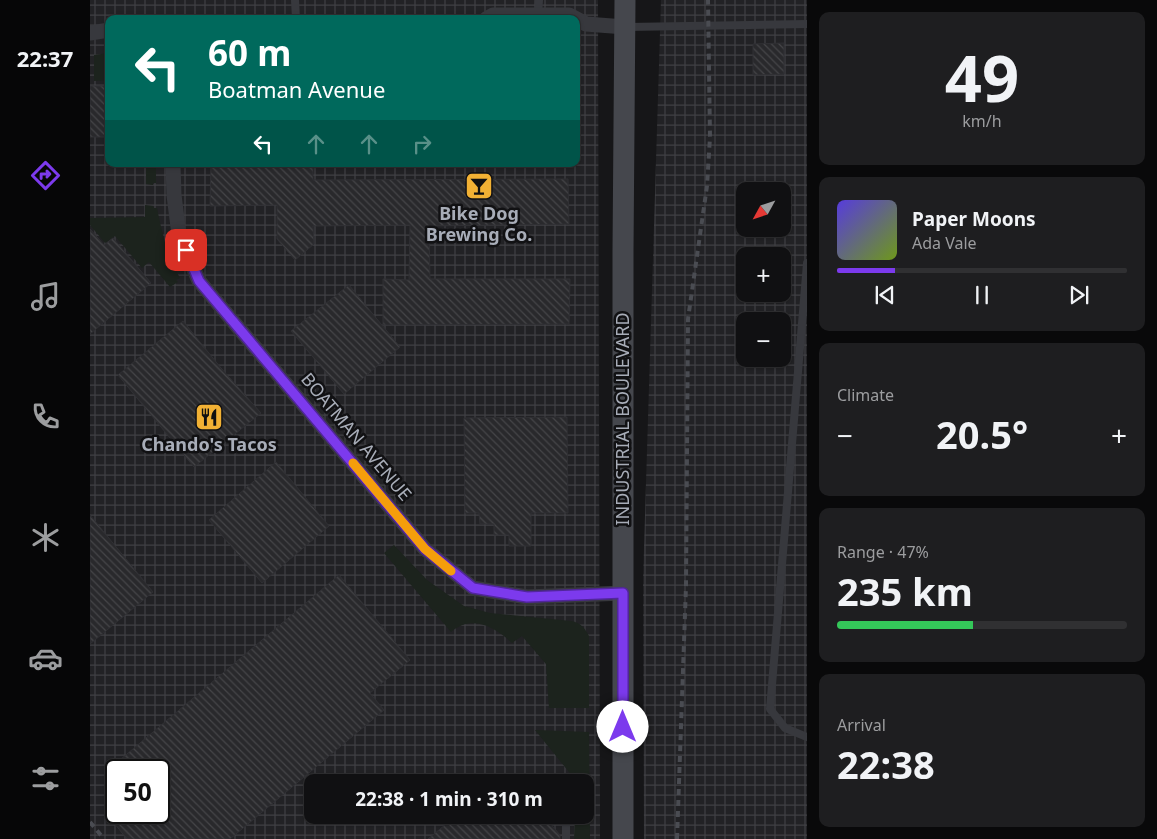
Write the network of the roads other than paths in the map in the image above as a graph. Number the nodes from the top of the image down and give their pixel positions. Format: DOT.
graph roads {
  1 [pos="295,0"];
  2 [pos="625,0"];
  3 [pos="538,7"];
  4 [pos="296,15"];
  5 [pos="493,15"];
  6 [pos="569,15"];
  7 [pos="807,24"];
  8 [pos="581,27"];
  9 [pos="625,27"];
  10 [pos="105,30"];
  11 [pos="90,32"];
  12 [pos="173,167"];
  13 [pos="807,263"];
  14 [pos="623,593"];
  15 [pos="807,737"];
  16 [pos="566,824"];
  17 [pos="566,839"];
  18 [pos="623,839"];
  1 -- 4 [label="lane"];
  2 -- 9 [label="main road, INDUSTRIAL BOULEVARD"];
  3 -- 5 [label="street"];
  3 -- 6 [label="street"];
  7 -- 9 [label="lane"];
  8 -- 9 [label="street"];
  9 -- 14 [label="main road, INDUSTRIAL BOULEVARD"];
  10 -- 11 [label="street"];
  12 -- 14 [label="street, BOATMAN AVENUE"];
  13 -- 15 [label="lane"];
  14 -- 18 [label="main road, INDUSTRIAL BOULEVARD"];
  16 -- 17 [label="lane"];
}
